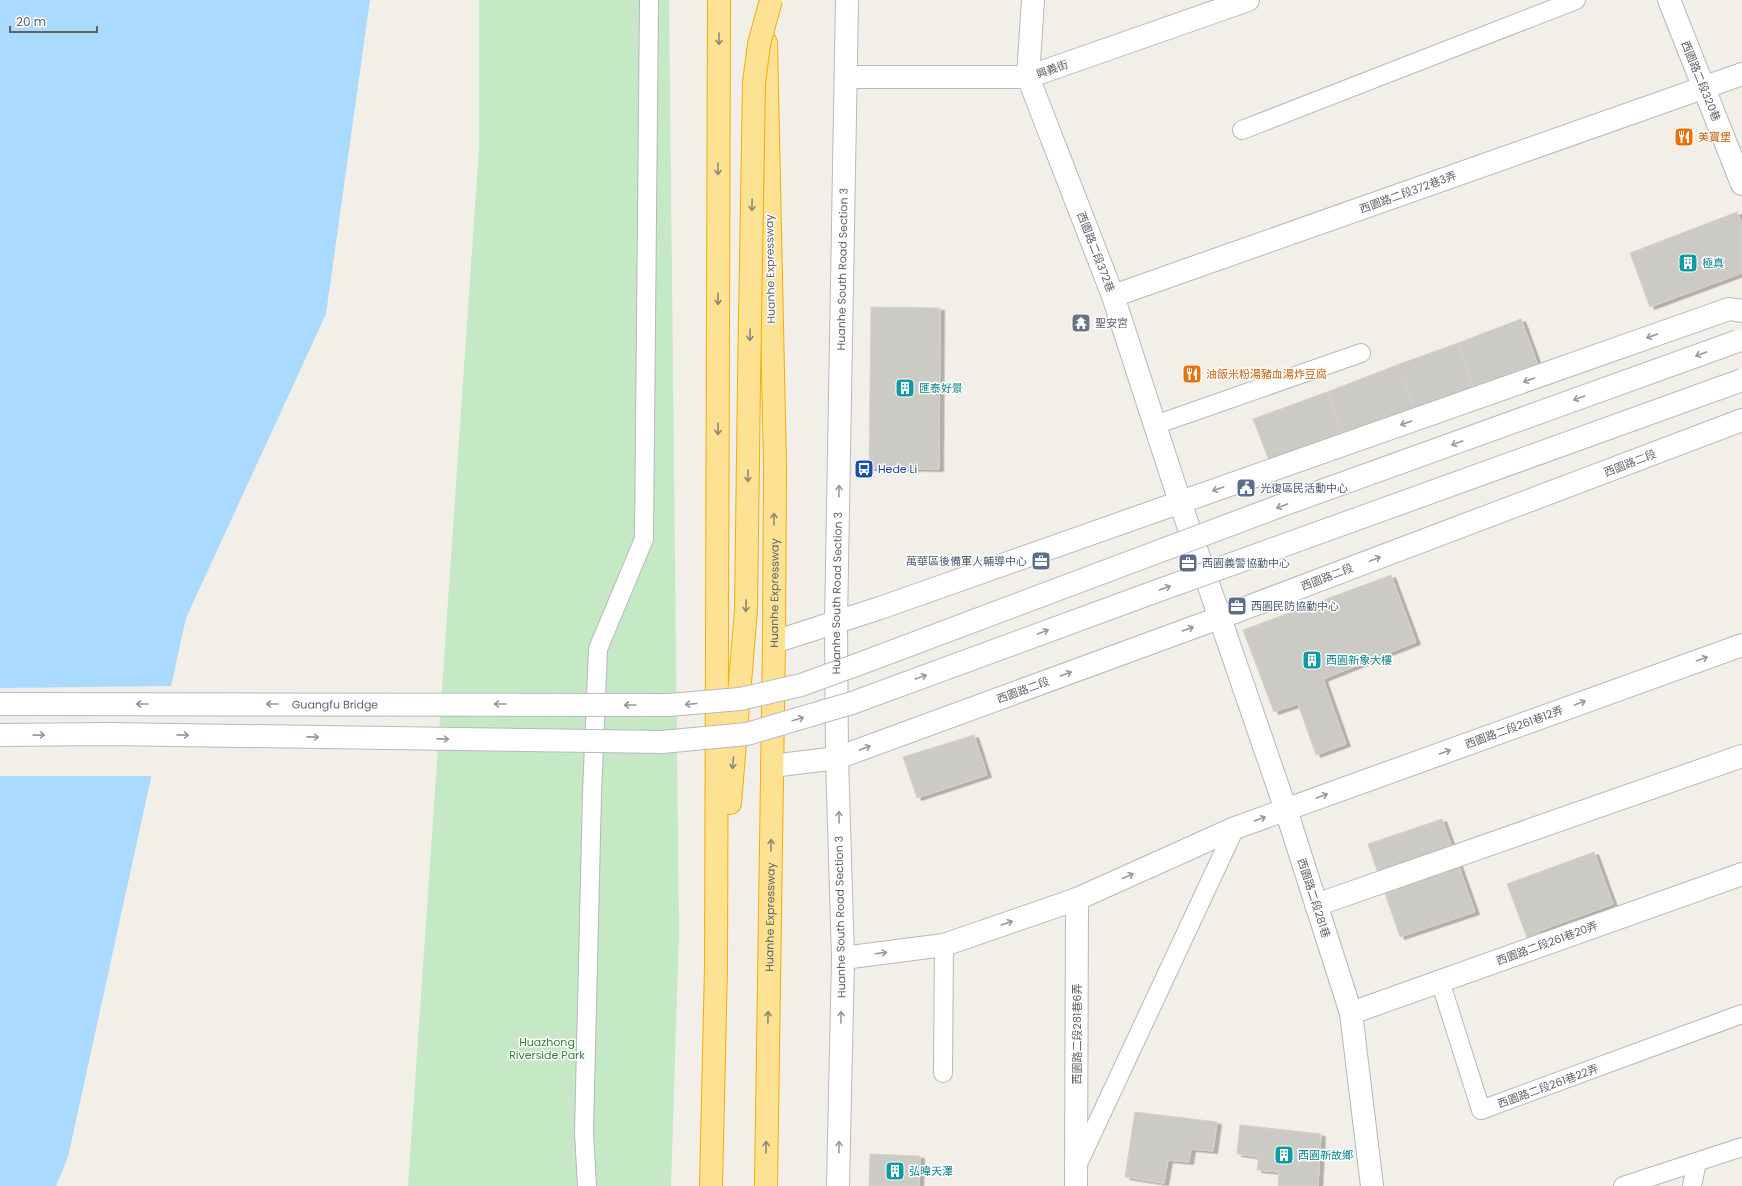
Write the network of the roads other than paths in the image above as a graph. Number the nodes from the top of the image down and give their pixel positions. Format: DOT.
graph roads {
  1 [pos="649,0"];
  2 [pos="719,0"];
  3 [pos="765,0"];
  4 [pos="771,0"];
  5 [pos="846,0"];
  6 [pos="1033,0"];
  7 [pos="1248,0"];
  8 [pos="1576,0"];
  9 [pos="1669,0"];
  10 [pos="1742,74"];
  11 [pos="846,77"];
  12 [pos="1028,77"];
  13 [pos="1703,87"];
  14 [pos="1242,130"];
  15 [pos="1742,184"];
  16 [pos="1113,296"];
  17 [pos="1742,310"];
  18 [pos="1740,340"];
  19 [pos="1361,353"];
  20 [pos="1742,380"];
  21 [pos="1742,420"];
  22 [pos="1155,425"];
  23 [pos="1180,502"];
  24 [pos="1219,618"];
  25 [pos="836,623"];
  26 [pos="774,642"];
  27 [pos="1742,645"];
  28 [pos="0,704"];
  29 [pos="0,735"];
  30 [pos="1742,756"];
  31 [pos="837,758"];
  32 [pos="772,766"];
  33 [pos="1286,810"];
  34 [pos="1236,828"];
  35 [pos="1742,874"];
  36 [pos="1078,899"];
  37 [pos="1316,905"];
  38 [pos="944,945"];
  39 [pos="843,958"];
  40 [pos="716,966"];
  41 [pos="1440,981"];
  42 [pos="1351,1013"];
  43 [pos="1742,1014"];
  44 [pos="943,1073"];
  45 [pos="1742,1147"];
  46 [pos="1697,1162"];
  47 [pos="1076,1177"];
  48 [pos="587,1186"];
  49 [pos="711,1186"];
  50 [pos="766,1186"];
  51 [pos="838,1186"];
  52 [pos="1372,1186"];
  53 [pos="1623,1186"];
  54 [pos="1692,1186"];
  1 -- 48 [label="lane"];
  2 -- 40 [label="highway, one-way"];
  26 -- 3 [label="highway, Huanhe Expressway, one-way"];
  4 -- 40 [label="highway, one-way, bridge"];
  5 -- 11 [label="street, Huanhe South Road Section 3"];
  6 -- 12 [label="street, 西園路二段372巷"];
  7 -- 12 [label="street, 興義街"];
  8 -- 14 [label="lane"];
  9 -- 13 [label="street, 西園路二段320巷"];
  10 -- 13 [label="street, 西園路二段372巷3弄"];
  11 -- 12 [label="street, 興義街"];
  25 -- 11 [label="street, Huanhe South Road Section 3, one-way"];
  12 -- 16 [label="street, 西園路二段372巷"];
  13 -- 15 [label="street, 西園路二段320巷"];
  13 -- 16 [label="street, 西園路二段372巷3弄"];
  16 -- 22 [label="street, 西園路二段372巷"];
  17 -- 23 [label="street, one-way"];
  18 -- 28 [label="street, Guangfu Bridge, one-way, bridge"];
  19 -- 22 [label="lane"];
  29 -- 20 [label="street, one-way, bridge"];
  24 -- 21 [label="street, 西園路二段, one-way"];
  22 -- 23 [label="street, 西園路二段372巷"];
  23 -- 24 [label="street, 西園路二段372巷"];
  23 -- 25 [label="street"];
  31 -- 24 [label="street, 西園路二段, one-way"];
  24 -- 33 [label="street, 西園路二段281巷"];
  25 -- 26 [label="street"];
  25 -- 31 [label="street, Huanhe South Road Section 3"];
  26 -- 32 [label="highway, Huanhe Expressway"];
  33 -- 27 [label="street, 西園路二段261巷12弄, one-way"];
  30 -- 37 [label="street"];
  31 -- 32 [label="street, 西園路二段"];
  39 -- 31 [label="street, Huanhe South Road Section 3, one-way"];
  50 -- 32 [label="highway, Huanhe Expressway, one-way"];
  34 -- 33 [label="street, one-way"];
  33 -- 37 [label="street, 西園路二段281巷"];
  36 -- 34 [label="street, one-way"];
  34 -- 47 [label="lane"];
  35 -- 41 [label="street, 西園路二段261巷20弄"];
  38 -- 36 [label="street, one-way"];
  36 -- 47 [label="street, 西園路二段281巷6弄"];
  37 -- 42 [label="street, 西園路二段281巷"];
  39 -- 38 [label="street, one-way"];
  38 -- 44 [label="lane"];
  51 -- 39 [label="street, Huanhe South Road Section 3, one-way"];
  40 -- 49 [label="highway"];
  41 -- 42 [label="street, 西園路二段261巷20弄"];
  41 -- 43 [label="lane, 西園路二段261巷22弄"];
  42 -- 52 [label="street, 西園路二段281巷"];
  45 -- 46 [label="lane"];
  46 -- 53 [label="lane"];
  46 -- 54 [label="lane"];
}
